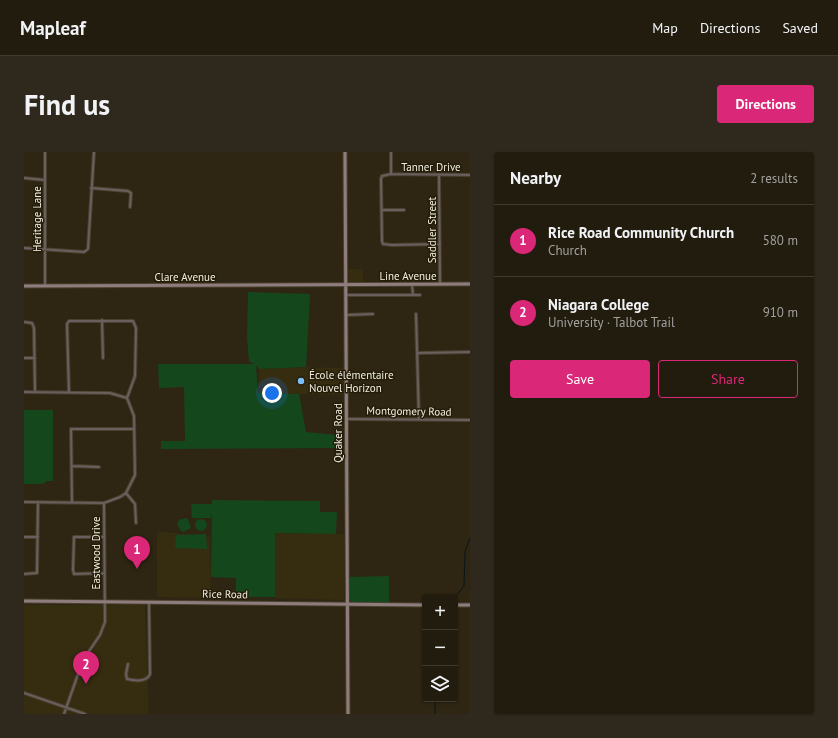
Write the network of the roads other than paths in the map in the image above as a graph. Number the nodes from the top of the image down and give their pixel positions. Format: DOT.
graph roads {
  1 [pos="45,152"];
  2 [pos="94,152"];
  3 [pos="345,152"];
  4 [pos="391,152"];
  5 [pos="391,174"];
  6 [pos="439,175"];
  7 [pos="470,175"];
  8 [pos="24,178"];
  9 [pos="45,180"];
  10 [pos="91,188"];
  11 [pos="130,207"];
  12 [pos="382,210"];
  13 [pos="404,210"];
  14 [pos="440,244"];
  15 [pos="24,248"];
  16 [pos="45,250"];
  17 [pos="412,284"];
  18 [pos="440,284"];
  19 [pos="470,284"];
  20 [pos="346,285"];
  21 [pos="24,286"];
  22 [pos="45,286"];
  23 [pos="346,295"];
  24 [pos="413,295"];
  25 [pos="420,295"];
  26 [pos="372,314"];
  27 [pos="416,314"];
  28 [pos="346,315"];
  29 [pos="102,320"];
  30 [pos="24,322"];
  31 [pos="470,352"];
  32 [pos="418,353"];
  33 [pos="24,358"];
  34 [pos="35,358"];
  35 [pos="103,358"];
  36 [pos="24,392"];
  37 [pos="35,392"];
  38 [pos="69,393"];
  39 [pos="127,398"];
  40 [pos="347,419"];
  41 [pos="419,420"];
  42 [pos="470,420"];
  43 [pos="134,429"];
  44 [pos="72,466"];
  45 [pos="99,467"];
  46 [pos="126,493"];
  47 [pos="24,502"];
  48 [pos="38,502"];
  49 [pos="72,502"];
  50 [pos="104,503"];
  51 [pos="136,522"];
  52 [pos="38,537"];
  53 [pos="104,537"];
  54 [pos="24,538"];
  55 [pos="104,573"];
  56 [pos="24,574"];
  57 [pos="24,601"];
  58 [pos="104,602"];
  59 [pos="149,603"];
  60 [pos="348,604"];
  61 [pos="422,605"];
  62 [pos="458,605"];
  63 [pos="470,605"];
  64 [pos="128,664"];
  65 [pos="24,694"];
  66 [pos="66,708"];
  67 [pos="64,714"];
  68 [pos="85,714"];
  69 [pos="348,714"];
  1 -- 9 [label="street, Heritage Lane"];
  2 -- 10 [label="street"];
  3 -- 20 [label="street, Quaker Road"];
  4 -- 5 [label="street"];
  5 -- 6 [label="street, Tanner Drive"];
  5 -- 12 [label="street"];
  6 -- 7 [label="street, Tanner Drive"];
  6 -- 14 [label="street, Saddler Street"];
  8 -- 9 [label="street"];
  9 -- 16 [label="street, Heritage Lane"];
  10 -- 11 [label="street"];
  10 -- 16 [label="street"];
  12 -- 13 [label="street"];
  12 -- 14 [label="street"];
  14 -- 18 [label="street, Saddler Street"];
  15 -- 16 [label="street"];
  16 -- 22 [label="street, Heritage Lane"];
  17 -- 18 [label="street, Line Avenue"];
  17 -- 20 [label="street, Line Avenue"];
  17 -- 24 [label="street"];
  18 -- 19 [label="street, Line Avenue"];
  20 -- 22 [label="street, Clare Avenue"];
  20 -- 23 [label="street, Quaker Road"];
  21 -- 22 [label="street, Clare Avenue"];
  23 -- 24 [label="street"];
  23 -- 28 [label="street, Quaker Road"];
  24 -- 25 [label="street"];
  26 -- 28 [label="street"];
  27 -- 32 [label="street"];
  28 -- 40 [label="street, Quaker Road"];
  29 -- 35 [label="street"];
  29 -- 38 [label="street"];
  29 -- 39 [label="street"];
  30 -- 34 [label="street"];
  31 -- 32 [label="street"];
  32 -- 41 [label="street"];
  33 -- 34 [label="street"];
  34 -- 37 [label="street"];
  36 -- 37 [label="street"];
  37 -- 38 [label="street"];
  38 -- 39 [label="street"];
  39 -- 43 [label="street"];
  40 -- 41 [label="street, Montgomery Road"];
  40 -- 60 [label="street, Quaker Road"];
  41 -- 42 [label="street, Montgomery Road"];
  43 -- 44 [label="street"];
  43 -- 46 [label="street"];
  44 -- 45 [label="street"];
  44 -- 49 [label="street"];
  46 -- 50 [label="street"];
  46 -- 51 [label="street"];
  47 -- 48 [label="street"];
  48 -- 49 [label="street"];
  48 -- 52 [label="street"];
  49 -- 50 [label="street"];
  50 -- 53 [label="street, Eastwood Drive"];
  52 -- 54 [label="street"];
  52 -- 56 [label="street"];
  53 -- 55 [label="street, Eastwood Drive"];
  53 -- 55 [label="street"];
  55 -- 58 [label="street, Eastwood Drive"];
  57 -- 58 [label="street, Rice Road"];
  58 -- 59 [label="street, Rice Road"];
  58 -- 66 [label="street, Eastwood Drive"];
  59 -- 60 [label="street, Rice Road"];
  59 -- 64 [label="street"];
  60 -- 61 [label="street, Rice Road"];
  60 -- 69 [label="street, Quaker Road"];
  62 -- 63 [label="street"];
  65 -- 66 [label="street"];
  66 -- 67 [label="street, Eastwood Drive"];
  66 -- 68 [label="street"];
}
